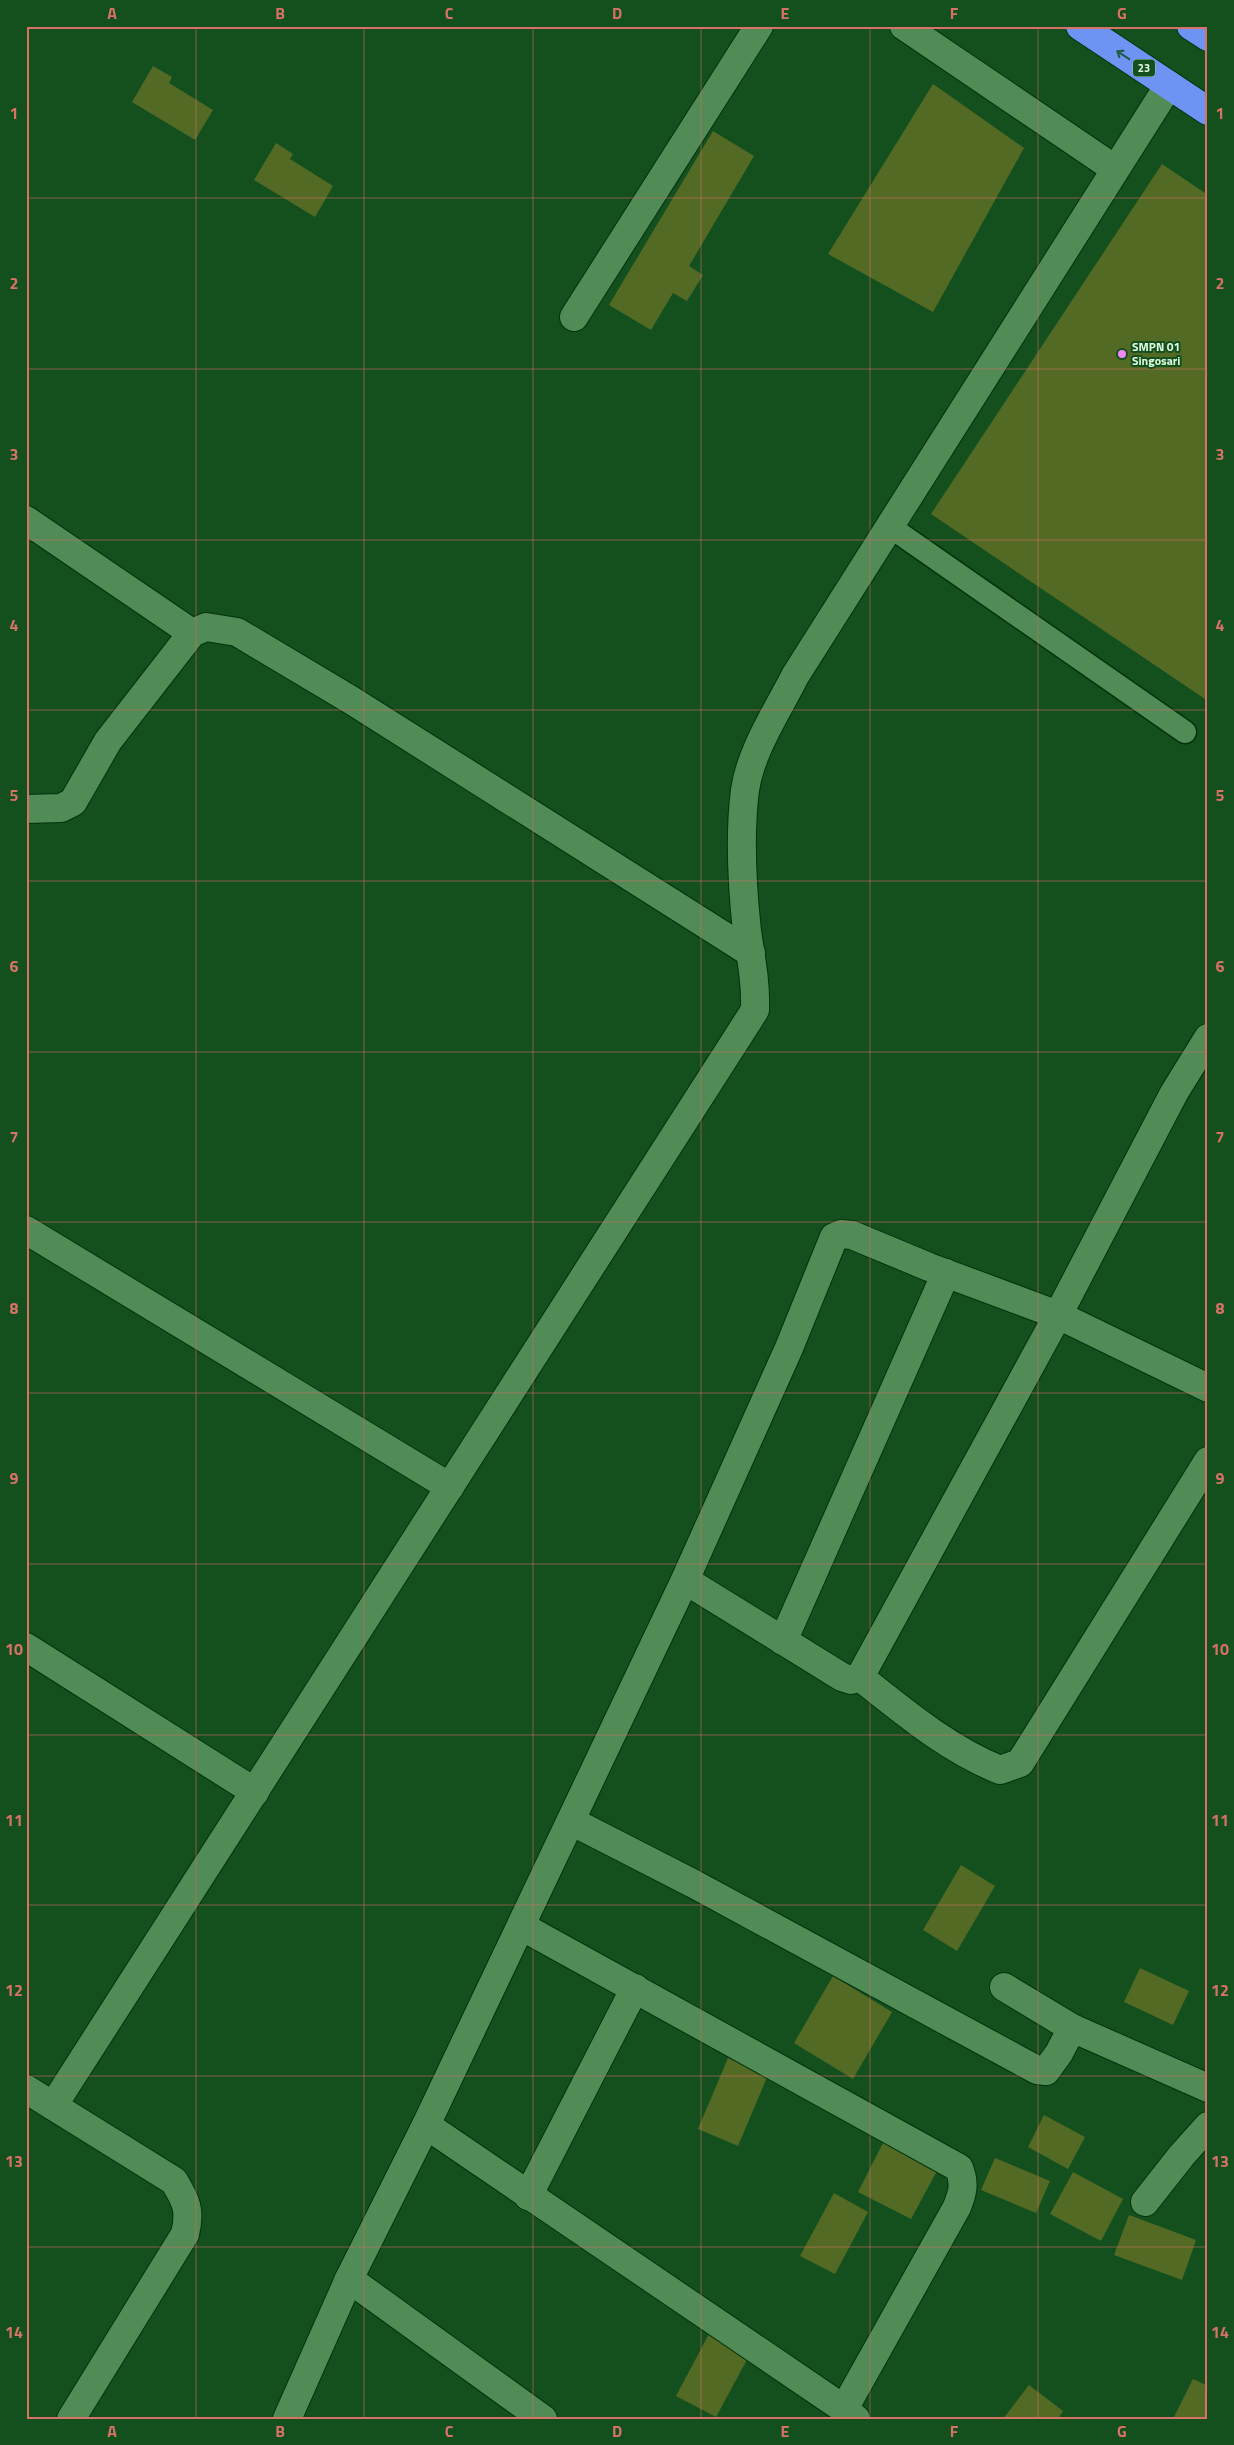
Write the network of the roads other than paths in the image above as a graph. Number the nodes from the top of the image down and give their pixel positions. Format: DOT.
graph roads {
  1 [pos="759,26"];
  2 [pos="904,26"];
  3 [pos="1080,26"];
  4 [pos="1191,26"];
  5 [pos="1208,37"];
  6 [pos="1169,84"];
  7 [pos="1208,111"];
  8 [pos="1115,169"];
  9 [pos="574,317"];
  10 [pos="26,520"];
  11 [pos="889,526"];
  12 [pos="192,632"];
  13 [pos="1185,732"];
  14 [pos="26,809"];
  15 [pos="751,953"];
  16 [pos="1208,1038"];
  17 [pos="26,1230"];
  18 [pos="946,1273"];
  19 [pos="1058,1315"];
  20 [pos="1208,1388"];
  21 [pos="1208,1461"];
  22 [pos="450,1487"];
  23 [pos="685,1580"];
  24 [pos="783,1641"];
  25 [pos="26,1647"];
  26 [pos="860,1677"];
  27 [pos="255,1792"];
  28 [pos="571,1821"];
  29 [pos="521,1926"];
  30 [pos="1004,1987"];
  31 [pos="635,1988"];
  32 [pos="1072,2028"];
  33 [pos="1208,2088"];
  34 [pos="26,2089"];
  35 [pos="53,2106"];
  36 [pos="426,2126"];
  37 [pos="1208,2126"];
  38 [pos="528,2196"];
  39 [pos="1145,2202"];
  40 [pos="349,2279"];
  41 [pos="850,2414"];
  42 [pos="70,2419"];
  43 [pos="287,2419"];
  44 [pos="543,2419"];
  1 -- 9 [label="street"];
  2 -- 8 [label="street"];
  6 -- 3 [label="highway, 23, one-way"];
  4 -- 5 [label="highway"];
  6 -- 7 [label="highway, 23"];
  6 -- 8 [label="street"];
  8 -- 11 [label="street"];
  10 -- 12 [label="street"];
  11 -- 13 [label="lane"];
  11 -- 15 [label="street"];
  12 -- 14 [label="street"];
  12 -- 15 [label="street"];
  15 -- 22 [label="street"];
  16 -- 19 [label="street"];
  17 -- 22 [label="street"];
  18 -- 19 [label="street"];
  18 -- 23 [label="street"];
  18 -- 24 [label="street"];
  19 -- 20 [label="street"];
  19 -- 26 [label="street"];
  21 -- 26 [label="street"];
  22 -- 27 [label="street"];
  23 -- 24 [label="street"];
  23 -- 28 [label="street"];
  24 -- 26 [label="street"];
  25 -- 27 [label="street"];
  27 -- 35 [label="street"];
  28 -- 29 [label="street"];
  28 -- 32 [label="street"];
  29 -- 31 [label="street"];
  29 -- 36 [label="street"];
  30 -- 32 [label="street"];
  31 -- 38 [label="street"];
  31 -- 41 [label="street"];
  32 -- 33 [label="street"];
  34 -- 35 [label="street"];
  35 -- 42 [label="street"];
  36 -- 38 [label="street"];
  36 -- 40 [label="street"];
  37 -- 39 [label="street"];
  38 -- 41 [label="street"];
  40 -- 43 [label="street"];
  40 -- 44 [label="street"];
}
